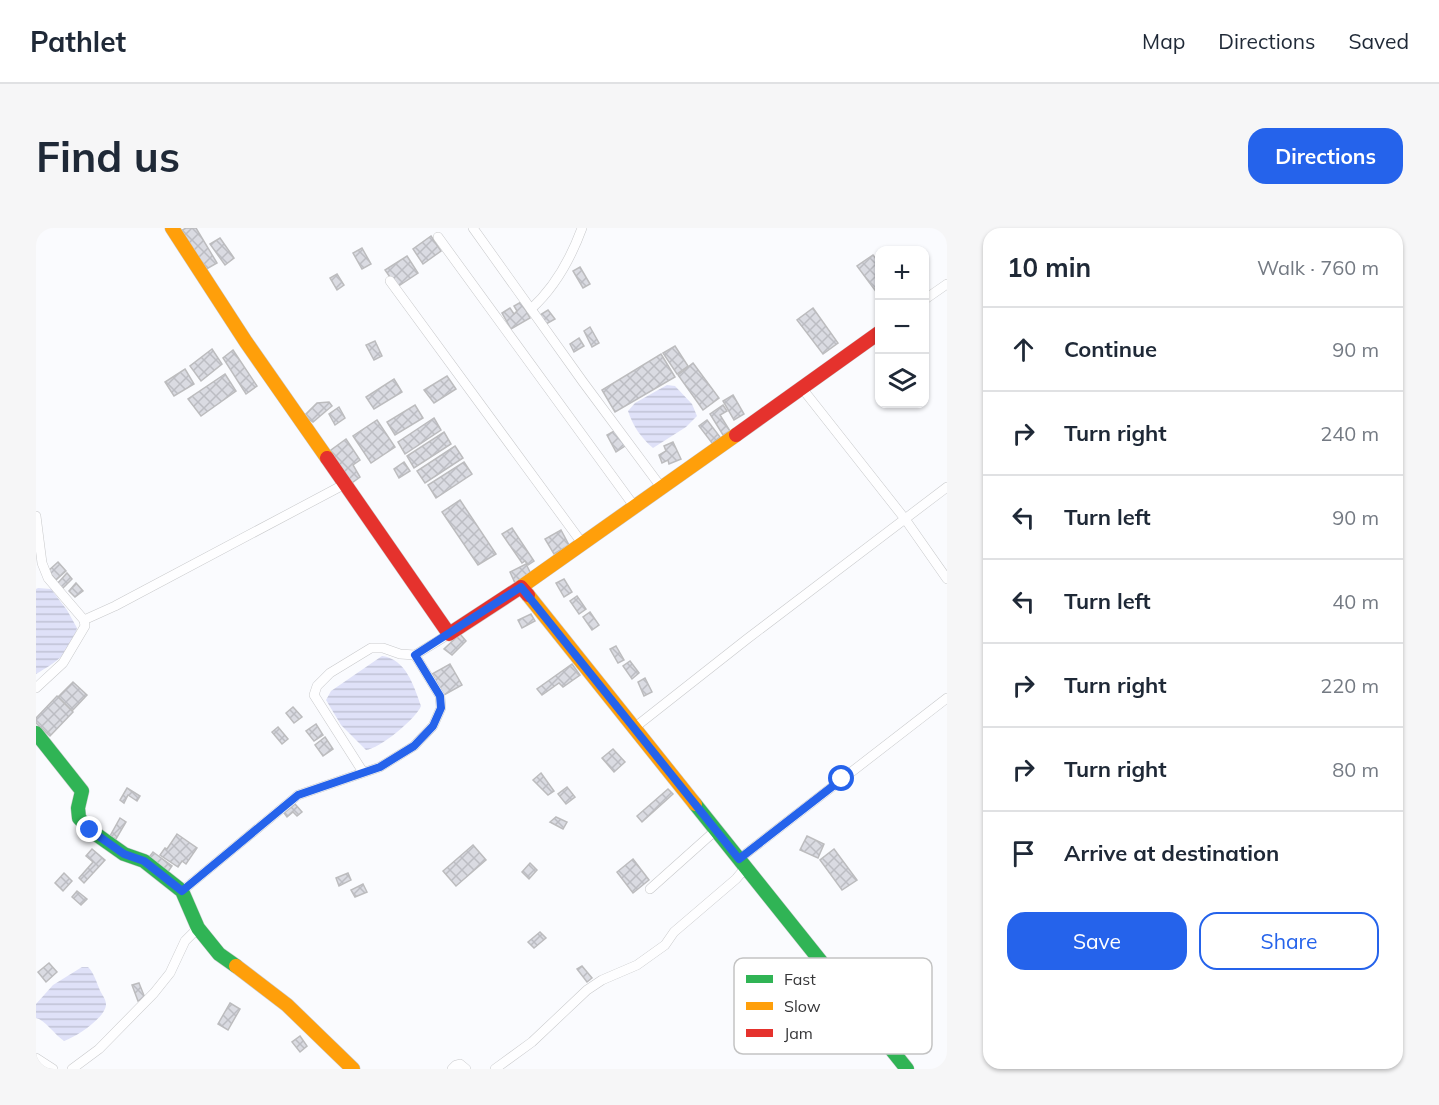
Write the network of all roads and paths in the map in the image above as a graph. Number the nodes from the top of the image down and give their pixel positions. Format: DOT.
graph roads {
  1 [pos="172,228"];
  2 [pos="472,228"];
  3 [pos="582,228"];
  4 [pos="438,237"];
  5 [pos="390,281"];
  6 [pos="947,285"];
  7 [pos="929,297"];
  8 [pos="531,309"];
  9 [pos="875,335"];
  10 [pos="801,387"];
  11 [pos="345,484"];
  12 [pos="661,487"];
  13 [pos="947,487"];
  14 [pos="634,506"];
  15 [pos="36,516"];
  16 [pos="905,519"];
  17 [pos="582,543"];
  18 [pos="947,579"];
  19 [pos="521,587"];
  20 [pos="84,620"];
  21 [pos="449,634"];
  22 [pos="415,655"];
  23 [pos="36,688"];
  24 [pos="947,698"];
  25 [pos="634,728"];
  26 [pos="36,733"];
  27 [pos="363,772"];
  28 [pos="716,830"];
  29 [pos="742,863"];
  30 [pos="650,889"];
  31 [pos="182,891"];
  32 [pos="198,928"];
  33 [pos="818,958"];
  34 [pos="895,1054"];
  35 [pos="36,1058"];
  36 [pos="53,1069"];
  37 [pos="72,1069"];
  38 [pos="353,1069"];
  39 [pos="452,1069"];
  40 [pos="466,1069"];
  41 [pos="495,1069"];
  42 [pos="907,1069"];
  1 -- 11 [label="street"];
  2 -- 8 [label="street"];
  3 -- 8 [label="street"];
  4 -- 14 [label="street"];
  5 -- 17 [label="street"];
  6 -- 7 [label="street"];
  8 -- 12 [label="street"];
  9 -- 10 [label="street"];
  10 -- 12 [label="street"];
  10 -- 16 [label="street"];
  11 -- 20 [label="street"];
  11 -- 21 [label="street"];
  12 -- 14 [label="street"];
  13 -- 16 [label="street"];
  14 -- 17 [label="street"];
  15 -- 20 [label="street"];
  16 -- 18 [label="street"];
  16 -- 25 [label="street"];
  17 -- 19 [label="street"];
  19 -- 21 [label="street"];
  19 -- 25 [label="street"];
  20 -- 23 [label="street"];
  21 -- 22 [label="street"];
  22 -- 27 [label="street"];
  22 -- 27 [label="street"];
  24 -- 29 [label="street"];
  25 -- 28 [label="street"];
  26 -- 31 [label="street"];
  27 -- 31 [label="street"];
  28 -- 29 [label="street"];
  28 -- 30 [label="street"];
  29 -- 33 [label="street"];
  29 -- 41 [label="street"];
  31 -- 32 [label="street"];
  32 -- 37 [label="street"];
  32 -- 38 [label="street"];
  34 -- 42 [label="street"];
  35 -- 36 [label="street"];
  39 -- 40 [label="street"];
}
